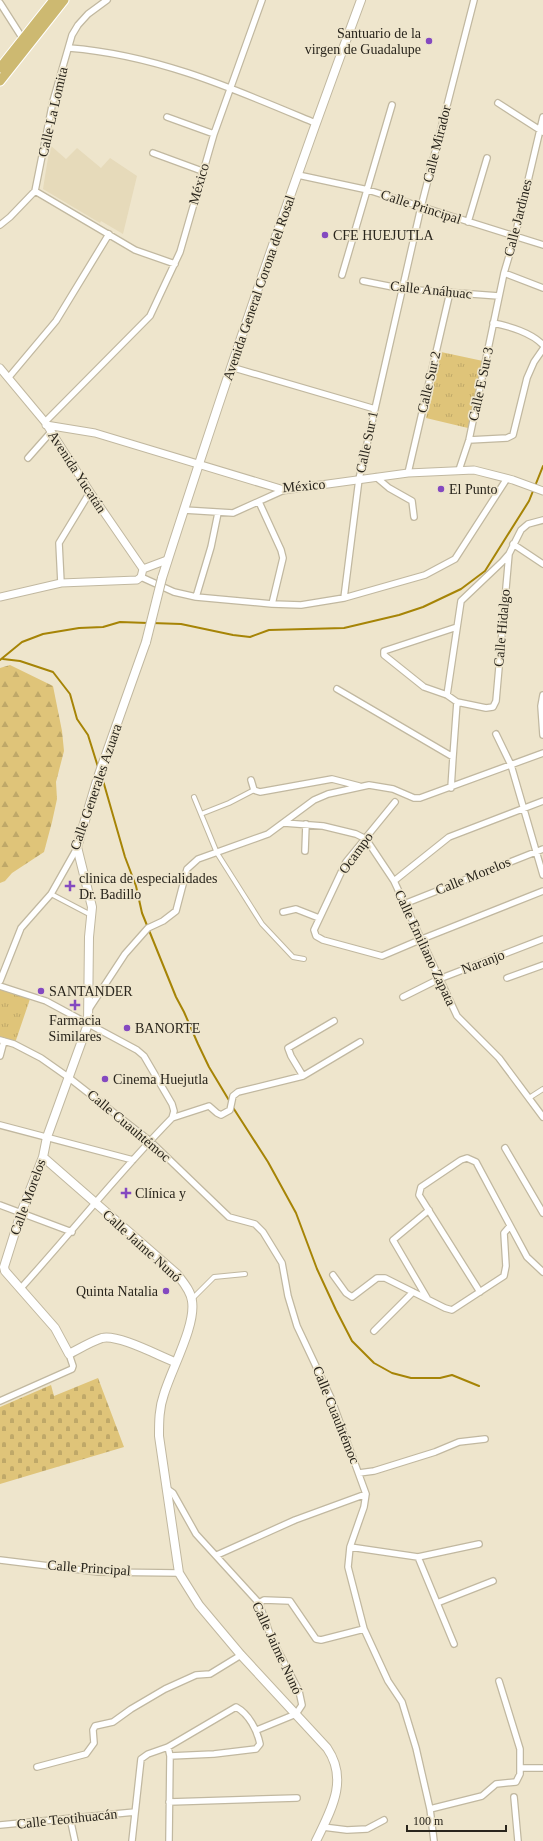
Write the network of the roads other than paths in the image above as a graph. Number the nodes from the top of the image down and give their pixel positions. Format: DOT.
graph roads {
  1 [pos="54,0"];
  2 [pos="64,0"];
  3 [pos="107,0"];
  4 [pos="262,0"];
  5 [pos="361,0"];
  6 [pos="474,0"];
  7 [pos="0,3"];
  8 [pos="23,39"];
  9 [pos="68,48"];
  10 [pos="0,68"];
  11 [pos="0,81"];
  12 [pos="231,88"];
  13 [pos="498,103"];
  14 [pos="392,105"];
  15 [pos="167,117"];
  16 [pos="543,117"];
  17 [pos="315,123"];
  18 [pos="541,130"];
  19 [pos="214,134"];
  20 [pos="153,153"];
  21 [pos="487,158"];
  22 [pos="202,171"];
  23 [pos="298,175"];
  24 [pos="368,190"];
  25 [pos="35,191"];
  26 [pos="420,207"];
  27 [pos="468,222"];
  28 [pos="0,225"];
  29 [pos="109,234"];
  30 [pos="515,236"];
  31 [pos="543,245"];
  32 [pos="175,264"];
  33 [pos="504,273"];
  34 [pos="342,275"];
  35 [pos="363,281"];
  36 [pos="543,288"];
  37 [pos="403,289"];
  38 [pos="450,292"];
  39 [pos="499,296"];
  40 [pos="493,323"];
  41 [pos="543,345"];
  42 [pos="543,349"];
  43 [pos="231,367"];
  44 [pos="0,368"];
  45 [pos="9,377"];
  46 [pos="375,409"];
  47 [pos="45,423"];
  48 [pos="51,432"];
  49 [pos="469,440"];
  50 [pos="28,458"];
  51 [pos="199,464"];
  52 [pos="459,470"];
  53 [pos="408,472"];
  54 [pos="376,477"];
  55 [pos="359,479"];
  56 [pos="509,480"];
  57 [pos="284,490"];
  58 [pos="543,491"];
  59 [pos="90,492"];
  60 [pos="259,502"];
  61 [pos="184,510"];
  62 [pos="218,513"];
  63 [pos="414,517"];
  64 [pos="543,520"];
  65 [pos="513,544"];
  66 [pos="509,554"];
  67 [pos="168,560"];
  68 [pos="543,564"];
  69 [pos="143,569"];
  70 [pos="139,578"];
  71 [pos="162,578"];
  72 [pos="61,583"];
  73 [pos="1,595"];
  74 [pos="196,597"];
  75 [pos="344,598"];
  76 [pos="272,604"];
  77 [pos="457,627"];
  78 [pos="337,689"];
  79 [pos="447,695"];
  80 [pos="543,695"];
  81 [pos="457,702"];
  82 [pos="496,734"];
  83 [pos="543,735"];
  84 [pos="543,753"];
  85 [pos="454,757"];
  86 [pos="511,765"];
  87 [pos="250,780"];
  88 [pos="361,787"];
  89 [pos="451,788"];
  90 [pos="254,790"];
  91 [pos="194,797"];
  92 [pos="543,800"];
  93 [pos="395,802"];
  94 [pos="524,809"];
  95 [pos="201,814"];
  96 [pos="284,823"];
  97 [pos="306,824"];
  98 [pos="366,839"];
  99 [pos="77,847"];
  100 [pos="543,849"];
  101 [pos="305,850"];
  102 [pos="535,852"];
  103 [pos="217,853"];
  104 [pos="543,875"];
  105 [pos="394,881"];
  106 [pos="543,891"];
  107 [pos="51,894"];
  108 [pos="404,904"];
  109 [pos="284,912"];
  110 [pos="91,915"];
  111 [pos="319,918"];
  112 [pos="422,939"];
  113 [pos="543,939"];
  114 [pos="304,959"];
  115 [pos="543,965"];
  116 [pos="507,978"];
  117 [pos="439,979"];
  118 [pos="0,981"];
  119 [pos="0,986"];
  120 [pos="403,997"];
  121 [pos="89,1009"];
  122 [pos="334,1021"];
  123 [pos="88,1024"];
  124 [pos="2,1040"];
  125 [pos="360,1042"];
  126 [pos="0,1056"];
  127 [pos="303,1076"];
  128 [pos="68,1077"];
  129 [pos="543,1089"];
  130 [pos="529,1098"];
  131 [pos="172,1118"];
  132 [pos="543,1118"];
  133 [pos="0,1125"];
  134 [pos="48,1137"];
  135 [pos="150,1140"];
  136 [pos="505,1148"];
  137 [pos="43,1157"];
  138 [pos="133,1160"];
  139 [pos="95,1204"];
  140 [pos="0,1206"];
  141 [pos="429,1210"];
  142 [pos="21,1213"];
  143 [pos="543,1214"];
  144 [pos="510,1226"];
  145 [pos="72,1232"];
  146 [pos="543,1272"];
  147 [pos="245,1274"];
  148 [pos="334,1275"];
  149 [pos="21,1288"];
  150 [pos="413,1292"];
  151 [pos="480,1292"];
  152 [pos="192,1299"];
  153 [pos="428,1299"];
  154 [pos="374,1330"];
  155 [pos="68,1354"];
  156 [pos="175,1362"];
  157 [pos="0,1401"];
  158 [pos="485,1439"];
  159 [pos="359,1473"];
  160 [pos="166,1488"];
  161 [pos="366,1494"];
  162 [pos="479,1544"];
  163 [pos="350,1547"];
  164 [pos="217,1555"];
  165 [pos="418,1557"];
  166 [pos="0,1560"];
  167 [pos="179,1573"];
  168 [pos="493,1581"];
  169 [pos="260,1603"];
  170 [pos="437,1603"];
  171 [pos="364,1629"];
  172 [pos="454,1644"];
  173 [pos="241,1655"];
  174 [pos="499,1681"];
  175 [pos="296,1714"];
  176 [pos="257,1730"];
  177 [pos="168,1747"];
  178 [pos="170,1756"];
  179 [pos="37,1767"];
  180 [pos="520,1768"];
  181 [pos="543,1768"];
  182 [pos="514,1797"];
  183 [pos="297,1798"];
  184 [pos="169,1802"];
  185 [pos="430,1809"];
  186 [pos="135,1812"];
  187 [pos="70,1818"];
  188 [pos="384,1820"];
  189 [pos="0,1825"];
  190 [pos="323,1826"];
  191 [pos="75,1841"];
  192 [pos="132,1841"];
  193 [pos="169,1841"];
  194 [pos="316,1841"];
  195 [pos="434,1841"];
  196 [pos="518,1841"];
  1 -- 8 [label="main road"];
  2 -- 11 [label="main road"];
  3 -- 9 [label="street, Calle La Lomita"];
  4 -- 12 [label="street, México"];
  5 -- 17 [label="main road, Avenida General Corona del Rosal"];
  6 -- 26 [label="street, Calle Mirador"];
  7 -- 8 [label="street"];
  8 -- 10 [label="main road"];
  9 -- 12 [label="street"];
  9 -- 25 [label="street, Calle La Lomita"];
  12 -- 17 [label="street"];
  12 -- 19 [label="street, México"];
  13 -- 18 [label="street"];
  14 -- 24 [label="street"];
  15 -- 19 [label="street"];
  16 -- 18 [label="street, Calle Jardines"];
  17 -- 23 [label="main road, Avenida General Corona del Rosal"];
  18 -- 30 [label="street, Calle Jardines"];
  19 -- 22 [label="street, México"];
  20 -- 22 [label="street"];
  21 -- 27 [label="street"];
  22 -- 32 [label="street, México"];
  23 -- 24 [label="street, Calle Principal"];
  23 -- 43 [label="main road, Avenida General Corona del Rosal"];
  24 -- 26 [label="street, Calle Principal"];
  24 -- 34 [label="street"];
  25 -- 28 [label="street"];
  25 -- 29 [label="street"];
  26 -- 27 [label="street, Calle Principal"];
  26 -- 37 [label="street, Calle Mirador"];
  27 -- 30 [label="street, Calle Principal"];
  29 -- 32 [label="street"];
  29 -- 45 [label="street"];
  30 -- 31 [label="street, Calle Principal"];
  30 -- 33 [label="street, Calle Jardines"];
  32 -- 47 [label="street, México"];
  33 -- 36 [label="street"];
  33 -- 39 [label="street, Calle Jardines"];
  35 -- 37 [label="street, Calle Anáhuac"];
  37 -- 38 [label="street, Calle Anáhuac"];
  37 -- 46 [label="street, Calle Sur 1"];
  38 -- 39 [label="street, Calle Anáhuac"];
  38 -- 53 [label="street, Calle Sur 2"];
  39 -- 40 [label="street, Calle E Sur 3"];
  40 -- 41 [label="street"];
  40 -- 49 [label="street, Calle E Sur 3"];
  42 -- 49 [label="street"];
  43 -- 46 [label="street"];
  43 -- 51 [label="main road, Avenida General Corona del Rosal"];
  44 -- 45 [label="street, Avenida Yucatán"];
  45 -- 47 [label="street, Avenida Yucatán"];
  46 -- 55 [label="street, Calle Sur 1"];
  47 -- 48 [label="street, Avenida Yucatán"];
  47 -- 51 [label="street, México"];
  48 -- 50 [label="street"];
  48 -- 59 [label="street, Avenida Yucatán"];
  49 -- 52 [label="street, Calle E Sur 3"];
  51 -- 57 [label="street, México"];
  51 -- 61 [label="main road, Avenida General Corona del Rosal"];
  52 -- 53 [label="street, México"];
  52 -- 56 [label="street, México"];
  53 -- 54 [label="street, México"];
  54 -- 55 [label="street, México"];
  54 -- 63 [label="street"];
  55 -- 57 [label="street, México"];
  55 -- 75 [label="street, Calle Sur 1"];
  56 -- 58 [label="street, México"];
  56 -- 75 [label="street"];
  57 -- 60 [label="street"];
  59 -- 69 [label="street, Avenida Yucatán"];
  59 -- 72 [label="street"];
  60 -- 62 [label="street"];
  60 -- 76 [label="street"];
  61 -- 62 [label="street"];
  61 -- 67 [label="main road, Avenida General Corona del Rosal"];
  62 -- 74 [label="street"];
  64 -- 65 [label="street"];
  65 -- 66 [label="street"];
  65 -- 68 [label="street"];
  66 -- 77 [label="street"];
  66 -- 81 [label="street, Calle Hidalgo"];
  67 -- 69 [label="street"];
  67 -- 71 [label="main road, Avenida General Corona del Rosal"];
  69 -- 70 [label="street"];
  70 -- 72 [label="street"];
  70 -- 74 [label="street"];
  71 -- 99 [label="main road, Calle Generales Azuara, bridge"];
  72 -- 73 [label="street"];
  74 -- 76 [label="street"];
  75 -- 76 [label="street"];
  77 -- 79 [label="street"];
  77 -- 79 [label="street"];
  78 -- 85 [label="street"];
  79 -- 81 [label="street"];
  80 -- 83 [label="street"];
  81 -- 85 [label="street"];
  82 -- 86 [label="street"];
  84 -- 86 [label="street"];
  85 -- 89 [label="street"];
  86 -- 89 [label="street"];
  86 -- 94 [label="street"];
  87 -- 90 [label="street"];
  88 -- 89 [label="street"];
  88 -- 90 [label="street"];
  88 -- 96 [label="street"];
  90 -- 95 [label="street"];
  91 -- 95 [label="street"];
  92 -- 94 [label="street"];
  93 -- 98 [label="street, Ocampo"];
  94 -- 102 [label="street"];
  94 -- 105 [label="street"];
  95 -- 103 [label="street"];
  96 -- 97 [label="street"];
  96 -- 103 [label="street"];
  97 -- 98 [label="street"];
  97 -- 101 [label="street"];
  98 -- 105 [label="street, Calle Emiliano Zapata"];
  98 -- 111 [label="street, Ocampo"];
  99 -- 107 [label="street, Calle Generales Azuara"];
  99 -- 110 [label="main road, Calle Morelos"];
  100 -- 102 [label="street, Calle Morelos"];
  102 -- 104 [label="street"];
  102 -- 108 [label="street, Calle Morelos"];
  103 -- 114 [label="street"];
  103 -- 121 [label="street"];
  105 -- 108 [label="street, Calle Emiliano Zapata"];
  106 -- 112 [label="street"];
  107 -- 110 [label="street"];
  107 -- 118 [label="street, Calle Generales Azuara"];
  108 -- 112 [label="street, Calle Emiliano Zapata"];
  109 -- 111 [label="street"];
  110 -- 121 [label="main road, Calle Morelos"];
  111 -- 112 [label="street, Ocampo"];
  112 -- 117 [label="street, Calle Emiliano Zapata"];
  113 -- 117 [label="street, Naranjo"];
  115 -- 116 [label="street"];
  117 -- 120 [label="street, Naranjo"];
  117 -- 130 [label="street, Calle Emiliano Zapata"];
  119 -- 123 [label="street"];
  121 -- 123 [label="main road, Calle Morelos"];
  122 -- 127 [label="street"];
  123 -- 128 [label="main road, Calle Morelos"];
  123 -- 131 [label="street"];
  124 -- 126 [label="street"];
  124 -- 128 [label="street, Calle Cuauhtémoc"];
  125 -- 127 [label="street"];
  127 -- 131 [label="street"];
  128 -- 134 [label="main road, Calle Morelos"];
  128 -- 135 [label="street, Calle Cuauhtémoc"];
  129 -- 130 [label="street"];
  130 -- 132 [label="street, Calle Emiliano Zapata"];
  131 -- 135 [label="street"];
  133 -- 134 [label="street"];
  134 -- 137 [label="main road, Calle Morelos"];
  134 -- 138 [label="street"];
  135 -- 138 [label="street"];
  135 -- 159 [label="street, Calle Cuauhtémoc"];
  136 -- 143 [label="street"];
  137 -- 139 [label="main road, Calle Jaime Nunó"];
  137 -- 142 [label="main road, Calle Morelos"];
  138 -- 139 [label="street"];
  139 -- 145 [label="street"];
  139 -- 152 [label="main road, Calle Jaime Nunó"];
  140 -- 142 [label="street"];
  141 -- 144 [label="street"];
  141 -- 151 [label="street"];
  141 -- 153 [label="street"];
  142 -- 145 [label="street"];
  142 -- 149 [label="main road, Calle Morelos"];
  144 -- 146 [label="street"];
  144 -- 151 [label="street"];
  145 -- 149 [label="street"];
  147 -- 152 [label="street"];
  148 -- 150 [label="street"];
  149 -- 155 [label="main road, Calle Morelos"];
  150 -- 153 [label="street"];
  150 -- 154 [label="street"];
  151 -- 153 [label="street"];
  152 -- 156 [label="main road, Calle Jaime Nunó"];
  155 -- 156 [label="main road"];
  155 -- 157 [label="street"];
  156 -- 160 [label="main road, Calle Jaime Nunó"];
  158 -- 159 [label="street"];
  159 -- 161 [label="street, Calle Cuauhtémoc"];
  160 -- 164 [label="street, Calle Jaime Nunó"];
  160 -- 167 [label="main road"];
  161 -- 163 [label="street"];
  161 -- 164 [label="street"];
  162 -- 165 [label="street"];
  163 -- 165 [label="street"];
  163 -- 171 [label="street"];
  164 -- 169 [label="street, Calle Jaime Nunó"];
  165 -- 170 [label="street"];
  166 -- 167 [label="street, Calle Principal"];
  167 -- 173 [label="main road"];
  168 -- 170 [label="street"];
  169 -- 171 [label="street"];
  169 -- 175 [label="street, Calle Jaime Nunó"];
  170 -- 172 [label="street"];
  171 -- 185 [label="street"];
  173 -- 175 [label="main road"];
  173 -- 179 [label="street"];
  174 -- 180 [label="street"];
  175 -- 176 [label="street"];
  175 -- 190 [label="main road"];
  176 -- 177 [label="street"];
  176 -- 178 [label="street"];
  177 -- 178 [label="street"];
  177 -- 186 [label="street"];
  178 -- 184 [label="street"];
  180 -- 181 [label="street"];
  180 -- 185 [label="street"];
  182 -- 196 [label="street"];
  183 -- 184 [label="street"];
  184 -- 193 [label="street"];
  185 -- 195 [label="street"];
  186 -- 187 [label="street, Calle Teotihuacán"];
  186 -- 192 [label="street"];
  187 -- 189 [label="street, Calle Teotihuacán"];
  187 -- 191 [label="street"];
  188 -- 190 [label="street"];
  190 -- 194 [label="main road"];
}
